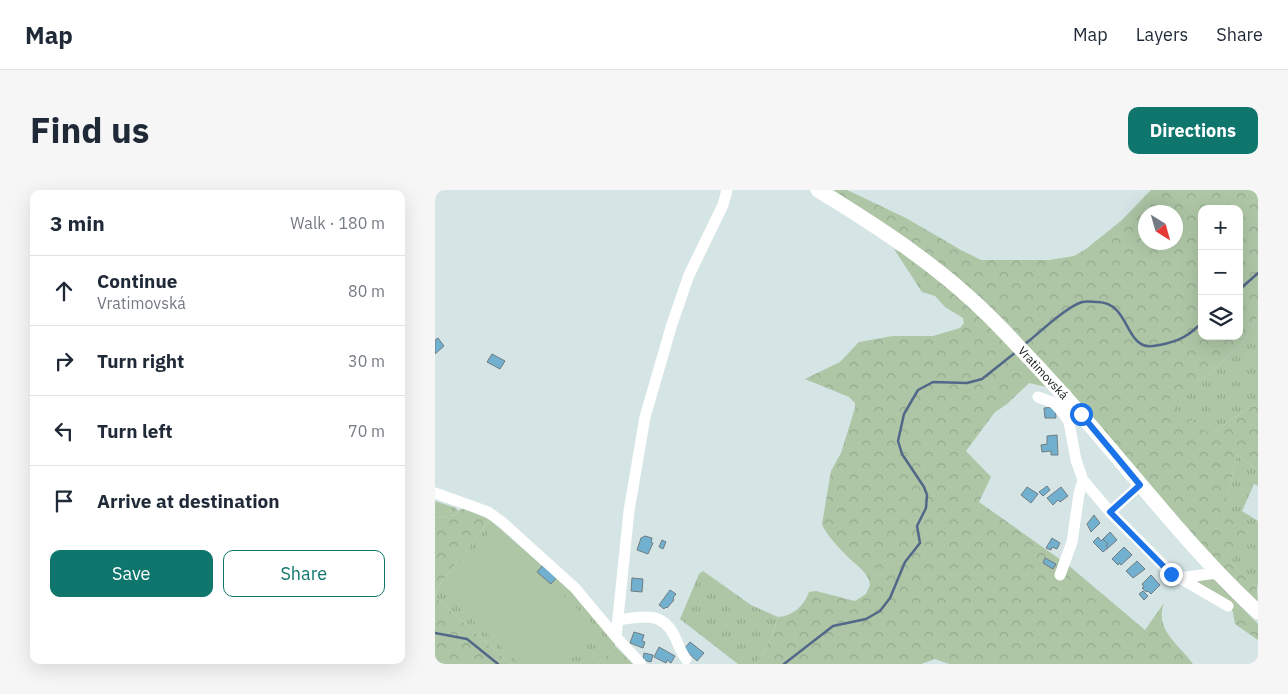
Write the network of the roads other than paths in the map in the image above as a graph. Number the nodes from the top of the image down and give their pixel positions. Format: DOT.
graph roads {
  1 [pos="727,190"];
  2 [pos="818,190"];
  3 [pos="1038,397"];
  4 [pos="1083,480"];
  5 [pos="1140,485"];
  6 [pos="435,493"];
  7 [pos="1110,512"];
  8 [pos="1217,573"];
  9 [pos="1060,574"];
  10 [pos="1179,578"];
  11 [pos="1228,606"];
  12 [pos="1258,612"];
  13 [pos="618,620"];
  14 [pos="616,637"];
  15 [pos="686,659"];
  16 [pos="641,664"];
  1 -- 13 [label="street"];
  2 -- 5 [label="main road, Vratimovská"];
  3 -- 4 [label="street"];
  4 -- 7 [label="street"];
  4 -- 9 [label="street"];
  5 -- 7 [label="street"];
  5 -- 8 [label="main road, Vratimovská"];
  6 -- 14 [label="street"];
  7 -- 10 [label="street"];
  8 -- 10 [label="street"];
  8 -- 12 [label="main road, Vratimovská"];
  10 -- 11 [label="street"];
  13 -- 14 [label="street"];
  13 -- 15 [label="street"];
  14 -- 16 [label="street"];
}
